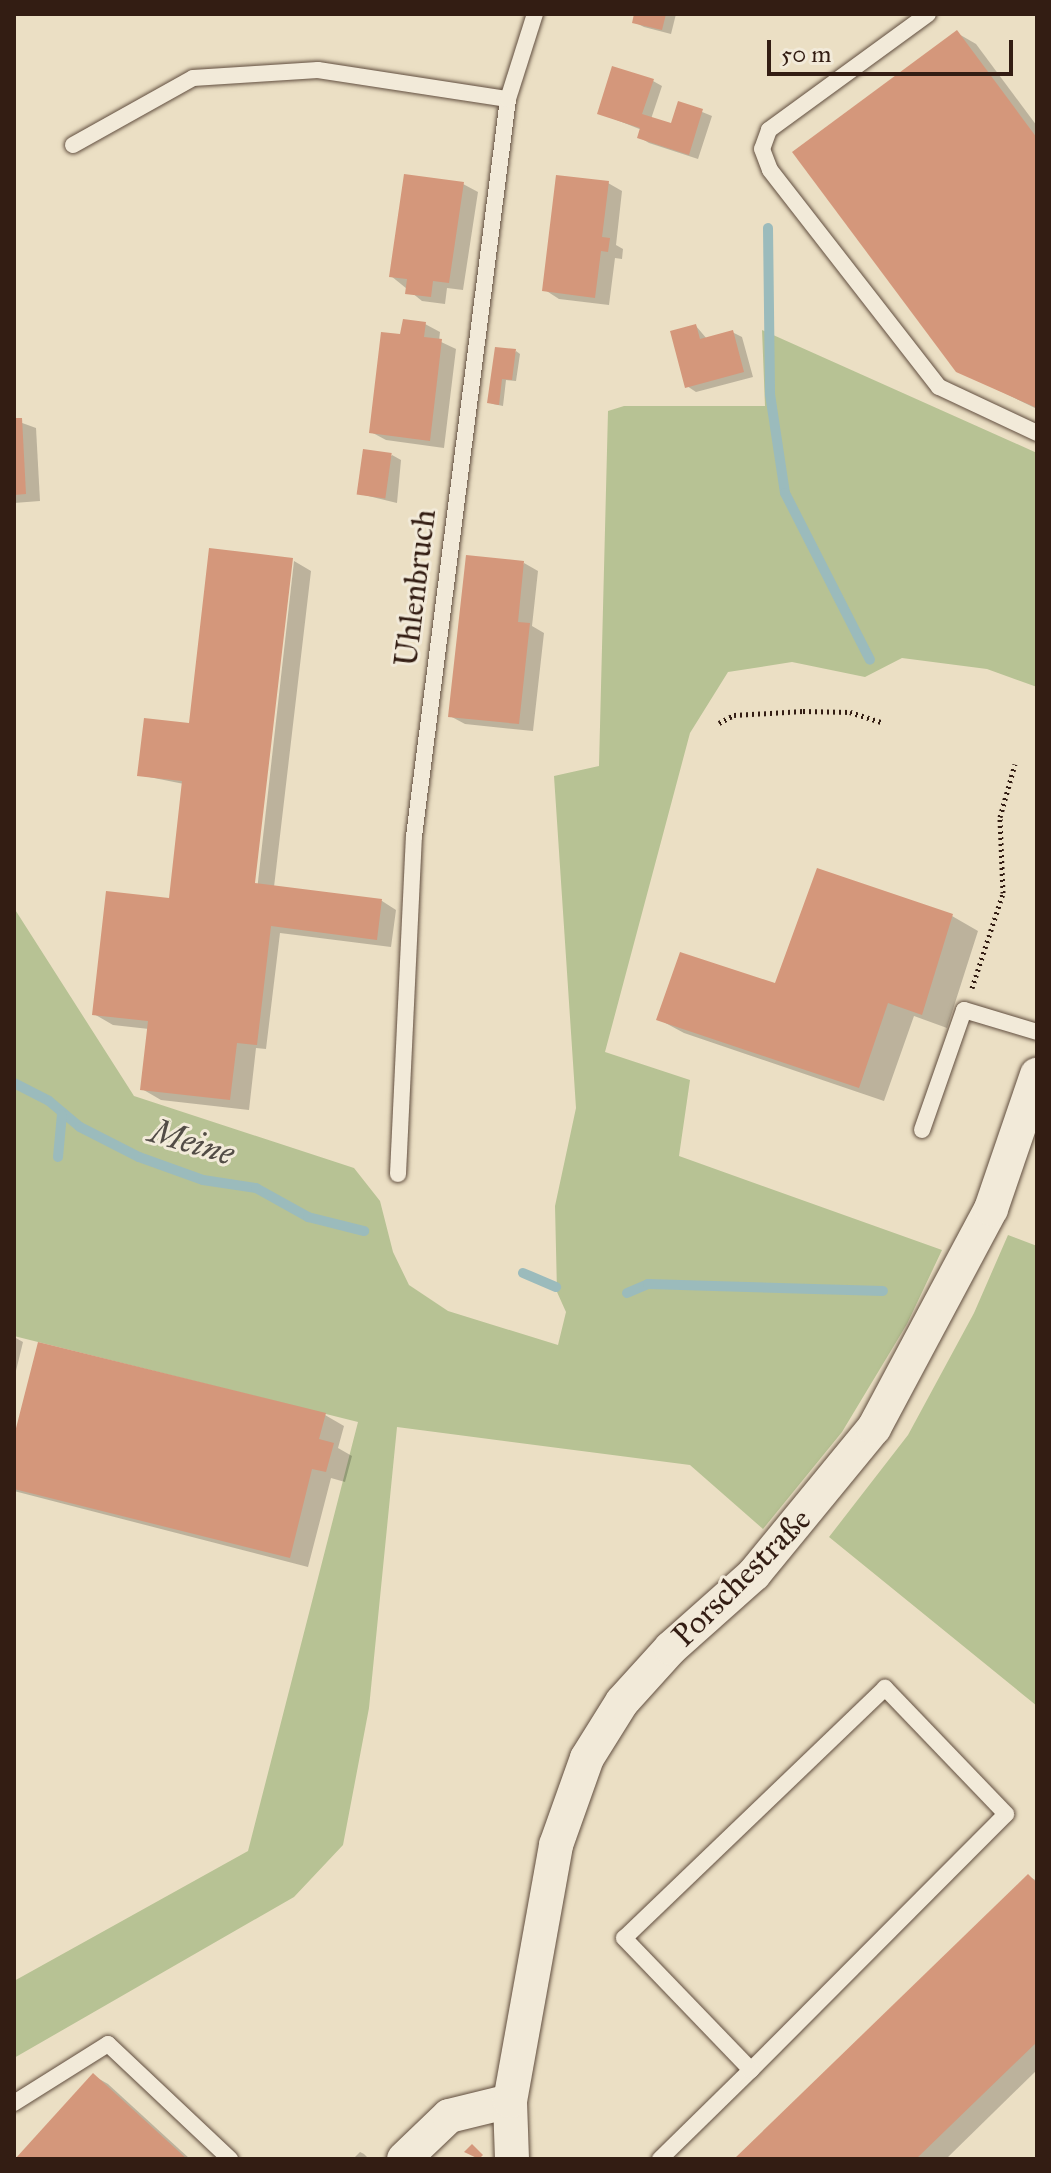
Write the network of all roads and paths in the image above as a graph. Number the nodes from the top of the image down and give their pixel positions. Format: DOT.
graph roads {
  1 [pos="535,14"];
  2 [pos="928,14"];
  3 [pos="508,99"];
  4 [pos="73,145"];
  5 [pos="1037,433"];
  6 [pos="881,722"];
  7 [pos="719,723"];
  8 [pos="1015,764"];
  9 [pos="964,1010"];
  10 [pos="1037,1032"];
  11 [pos="1037,1075"];
  12 [pos="922,1130"];
  13 [pos="398,1174"];
  14 [pos="751,2070"];
  15 [pos="510,2101"];
  16 [pos="14,2103"];
  17 [pos="230,2159"];
  18 [pos="404,2159"];
  19 [pos="512,2159"];
  20 [pos="660,2159"];
  1 -- 3 [label="lane, Uhlenbruch"];
  2 -- 5 [label="lane"];
  3 -- 4 [label="lane"];
  3 -- 13 [label="lane, Uhlenbruch"];
  6 -- 7 [label="path"];
  8 -- 9 [label="path"];
  9 -- 10 [label="lane"];
  9 -- 12 [label="lane"];
  11 -- 15 [label="street, Porschestraße"];
  14 -- 14 [label="lane"];
  14 -- 20 [label="lane"];
  15 -- 18 [label="street"];
  15 -- 19 [label="street, Porschestraße"];
  16 -- 17 [label="lane"];
}
